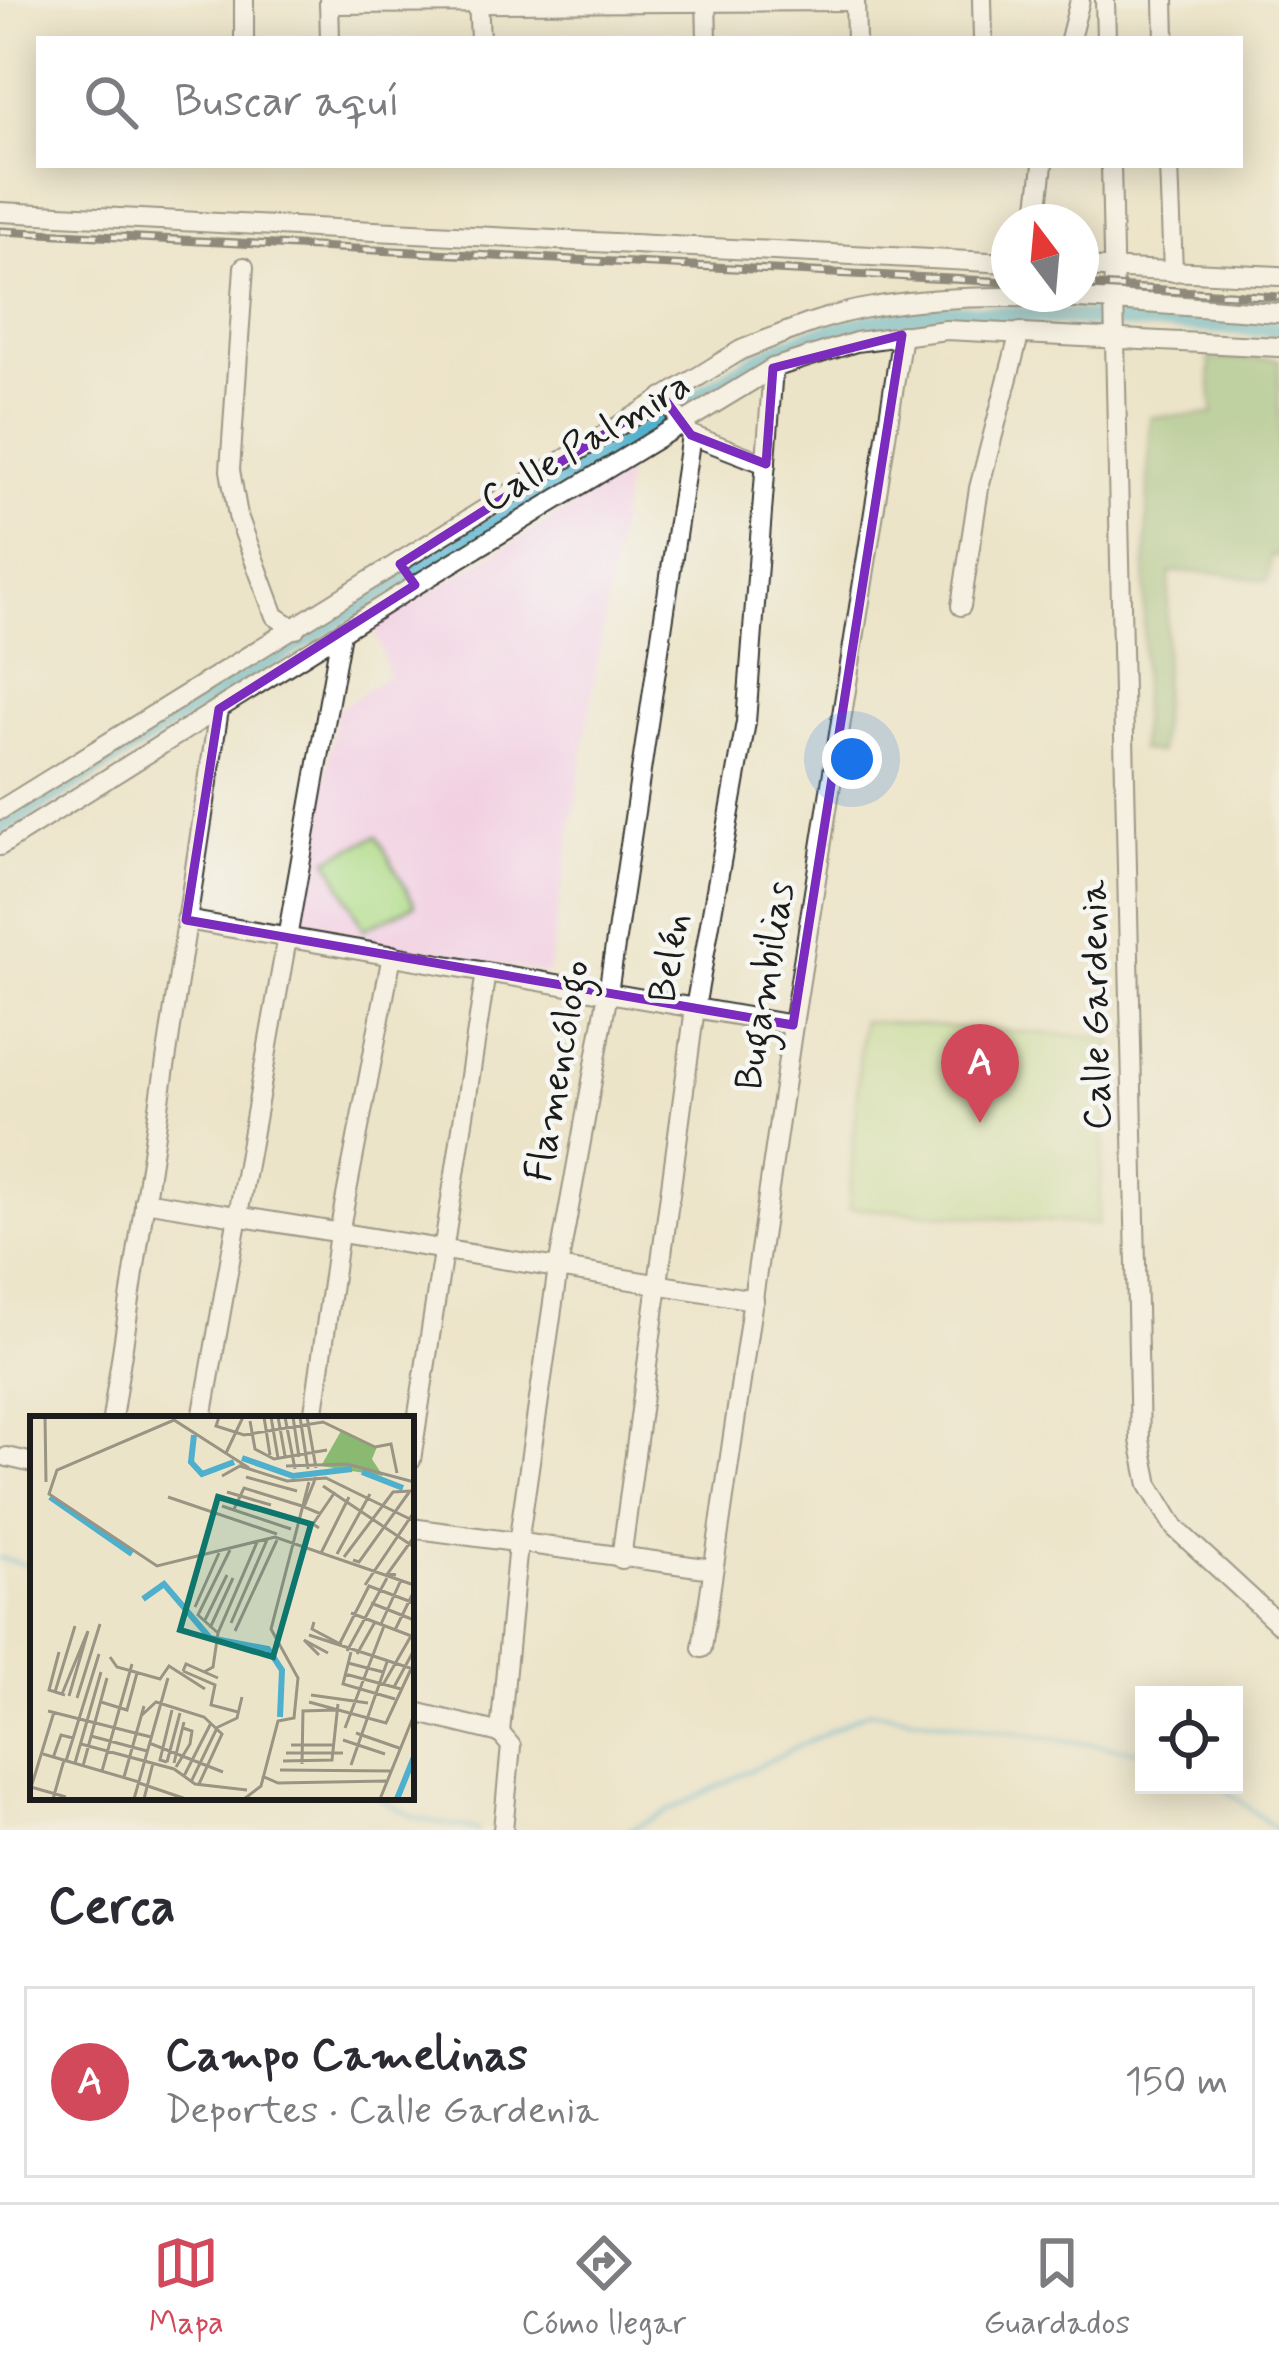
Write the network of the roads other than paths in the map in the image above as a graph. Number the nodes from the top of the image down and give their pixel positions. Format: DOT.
graph roads {
  1 [pos="244,0"];
  2 [pos="856,0"];
  3 [pos="982,0"];
  4 [pos="1080,0"];
  5 [pos="1105,0"];
  6 [pos="1164,0"];
  7 [pos="706,1"];
  8 [pos="329,2"];
  9 [pos="478,2"];
  10 [pos="244,36"];
  11 [pos="330,36"];
  12 [pos="480,36"];
  13 [pos="706,36"];
  14 [pos="856,36"];
  15 [pos="983,36"];
  16 [pos="1071,36"];
  17 [pos="1106,36"];
  18 [pos="1165,36"];
  19 [pos="1042,168"];
  20 [pos="1111,168"];
  21 [pos="1169,168"];
  22 [pos="1038,204"];
  23 [pos="0,212"];
  24 [pos="991,261"];
  25 [pos="244,267"];
  26 [pos="1099,267"];
  27 [pos="1115,268"];
  28 [pos="1173,272"];
  29 [pos="1279,276"];
  30 [pos="1117,304"];
  31 [pos="1279,313"];
  32 [pos="1020,332"];
  33 [pos="902,335"];
  34 [pos="1115,335"];
  35 [pos="1279,347"];
  36 [pos="773,368"];
  37 [pos="676,415"];
  38 [pos="766,464"];
  39 [pos="407,574"];
  40 [pos="961,606"];
  41 [pos="295,629"];
  42 [pos="341,633"];
  43 [pos="219,709"];
  44 [pos="0,810"];
  45 [pos="0,846"];
  46 [pos="186,920"];
  47 [pos="284,937"];
  48 [pos="392,956"];
  49 [pos="486,972"];
  50 [pos="608,993"];
  51 [pos="695,1008"];
  52 [pos="793,1025"];
  53 [pos="145,1202"];
  54 [pos="237,1216"];
  55 [pos="340,1233"];
  56 [pos="443,1250"];
  57 [pos="558,1268"];
  58 [pos="658,1284"];
  59 [pos="754,1300"];
  60 [pos="112,1416"];
  61 [pos="203,1416"];
  62 [pos="314,1416"];
  63 [pos="414,1440"];
  64 [pos="7,1457"];
  65 [pos="30,1462"];
  66 [pos="414,1528"];
  67 [pos="518,1544"];
  68 [pos="621,1558"];
  69 [pos="713,1569"];
  70 [pos="1279,1624"];
  71 [pos="702,1648"];
  72 [pos="414,1712"];
  73 [pos="500,1733"];
  74 [pos="503,1830"];
  1 -- 10 [label="street"];
  2 -- 7 [label="street"];
  2 -- 14 [label="street"];
  3 -- 15 [label="street"];
  4 -- 16 [label="street"];
  5 -- 17 [label="street"];
  6 -- 18 [label="street"];
  7 -- 9 [label="street"];
  7 -- 13 [label="street"];
  8 -- 9 [label="street"];
  8 -- 11 [label="street"];
  9 -- 12 [label="street"];
  19 -- 22 [label="street"];
  20 -- 27 [label="street, Calle Gardenia"];
  21 -- 28 [label="street"];
  23 -- 24 [label="street"];
  25 -- 41 [label="street"];
  26 -- 27 [label="street"];
  27 -- 28 [label="street"];
  27 -- 30 [label="street, Calle Gardenia"];
  28 -- 29 [label="street"];
  30 -- 31 [label="street"];
  30 -- 34 [label="street, Calle Gardenia"];
  30 -- 37 [label="street"];
  32 -- 33 [label="street, Calle Palmira"];
  32 -- 34 [label="street, Calle Palmira"];
  32 -- 40 [label="street"];
  33 -- 36 [label="street, Calle Palmira"];
  33 -- 52 [label="street, Bugambilias"];
  34 -- 35 [label="street, Calle Palmira"];
  34 -- 70 [label="street, Calle Gardenia"];
  36 -- 37 [label="street, Calle Palmira"];
  36 -- 38 [label="street, Belén"];
  37 -- 38 [label="street"];
  37 -- 39 [label="street, Calle Palmira"];
  37 -- 39 [label="street"];
  37 -- 50 [label="street, Flamencólogo"];
  38 -- 51 [label="street, Belén"];
  39 -- 41 [label="street"];
  39 -- 42 [label="street, Calle Palmira"];
  41 -- 44 [label="street"];
  42 -- 43 [label="street, Calle Palmira"];
  42 -- 47 [label="street"];
  43 -- 45 [label="street, Calle Palmira"];
  43 -- 46 [label="street"];
  46 -- 47 [label="street"];
  46 -- 53 [label="street"];
  47 -- 48 [label="street"];
  47 -- 54 [label="street"];
  48 -- 49 [label="street"];
  48 -- 55 [label="street"];
  49 -- 50 [label="street"];
  49 -- 56 [label="street"];
  50 -- 51 [label="street"];
  50 -- 57 [label="street, Flamencólogo"];
  51 -- 52 [label="street"];
  51 -- 58 [label="street, Belén"];
  52 -- 59 [label="street, Bugambilias"];
  53 -- 54 [label="street"];
  53 -- 60 [label="street"];
  54 -- 55 [label="street"];
  54 -- 61 [label="street"];
  55 -- 56 [label="street"];
  55 -- 62 [label="street"];
  56 -- 57 [label="street"];
  56 -- 63 [label="street"];
  57 -- 58 [label="street"];
  57 -- 67 [label="street, Flamencólogo"];
  58 -- 59 [label="street"];
  58 -- 68 [label="street, Belén"];
  59 -- 69 [label="street, Bugambilias"];
  64 -- 65 [label="street"];
  66 -- 67 [label="street"];
  67 -- 68 [label="street"];
  67 -- 73 [label="street, Flamencólogo"];
  68 -- 69 [label="street"];
  69 -- 71 [label="street, Bugambilias"];
  72 -- 73 [label="street"];
  73 -- 74 [label="street, Flamencólogo"];
}
